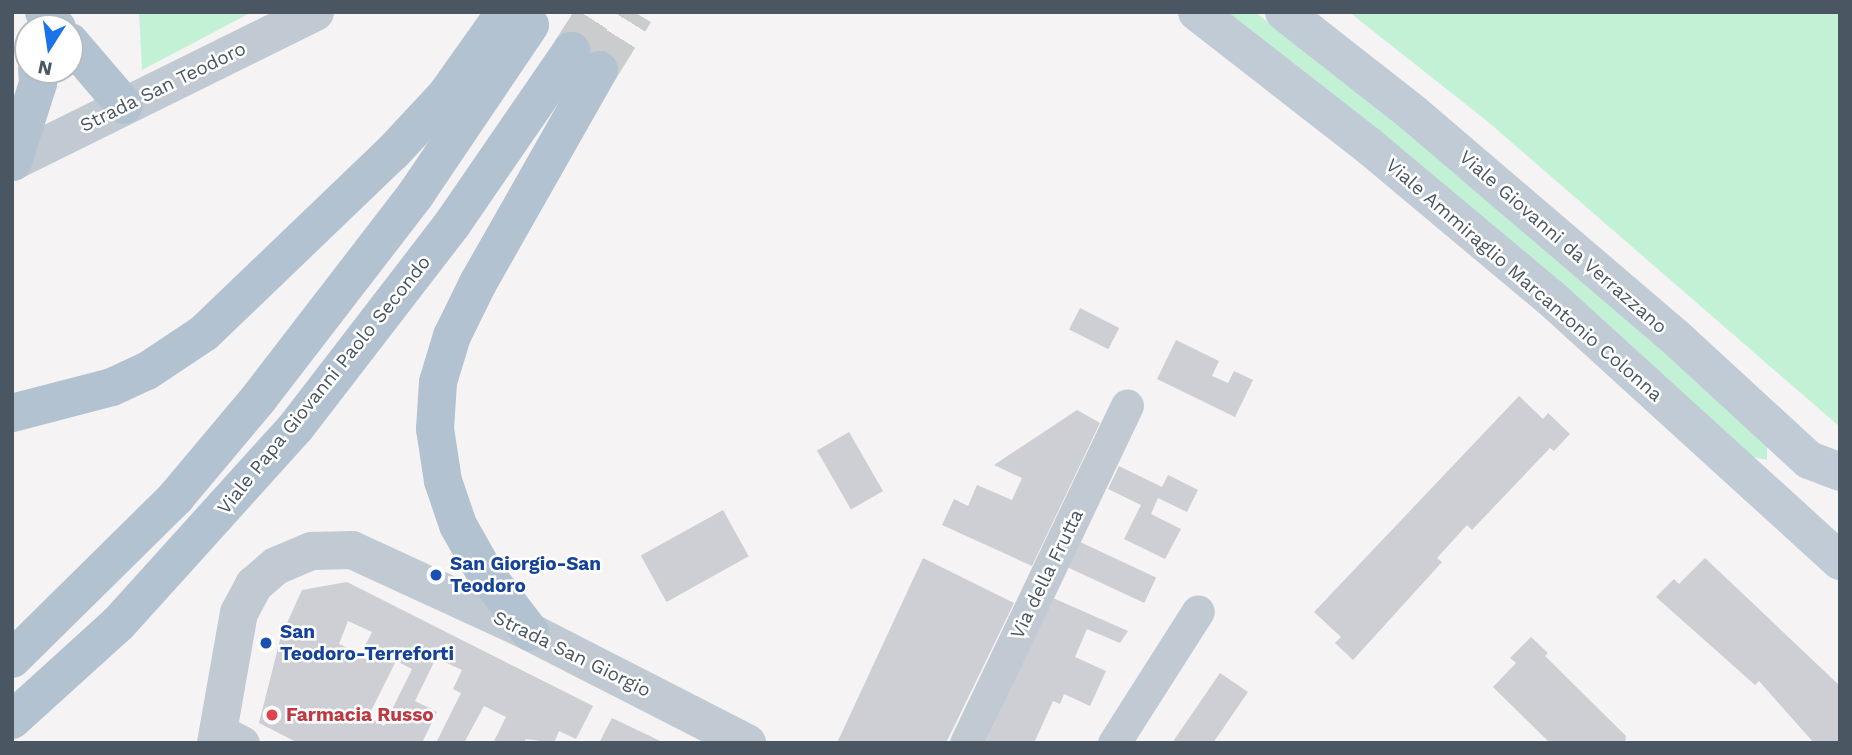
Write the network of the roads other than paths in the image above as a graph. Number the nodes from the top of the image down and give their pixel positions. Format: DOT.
graph roads {
  1 [pos="315,12"];
  2 [pos="1197,12"];
  3 [pos="1284,12"];
  4 [pos="517,19"];
  5 [pos="84,59"];
  6 [pos="38,84"];
  7 [pos="124,105"];
  8 [pos="13,162"];
  9 [pos="1127,405"];
  10 [pos="12,413"];
  11 [pos="1840,472"];
  12 [pos="1840,561"];
  13 [pos="1198,611"];
  14 [pos="530,632"];
  15 [pos="12,659"];
  16 [pos="12,720"];
  17 [pos="226,739"];
  18 [pos="747,743"];
  19 [pos="966,743"];
  20 [pos="1114,743"];
  1 -- 7 [label="street, Strada San Teodoro"];
  2 -- 12 [label="main road, Viale Ammiraglio Marcantonio Colonna"];
  3 -- 11 [label="main road, Viale Giovanni da Verrazzano"];
  4 -- 10 [label="main road"];
  4 -- 15 [label="main road"];
  5 -- 7 [label="main road"];
  6 -- 8 [label="main road"];
  7 -- 8 [label="street, Strada San Teodoro"];
  9 -- 19 [label="street, Via della Frutta"];
  13 -- 20 [label="street"];
  14 -- 16 [label="main road, Viale Papa Giovanni Paolo Secondo"];
  14 -- 17 [label="street, Strada San Giorgio"];
  14 -- 18 [label="street, Strada San Giorgio"];
}
